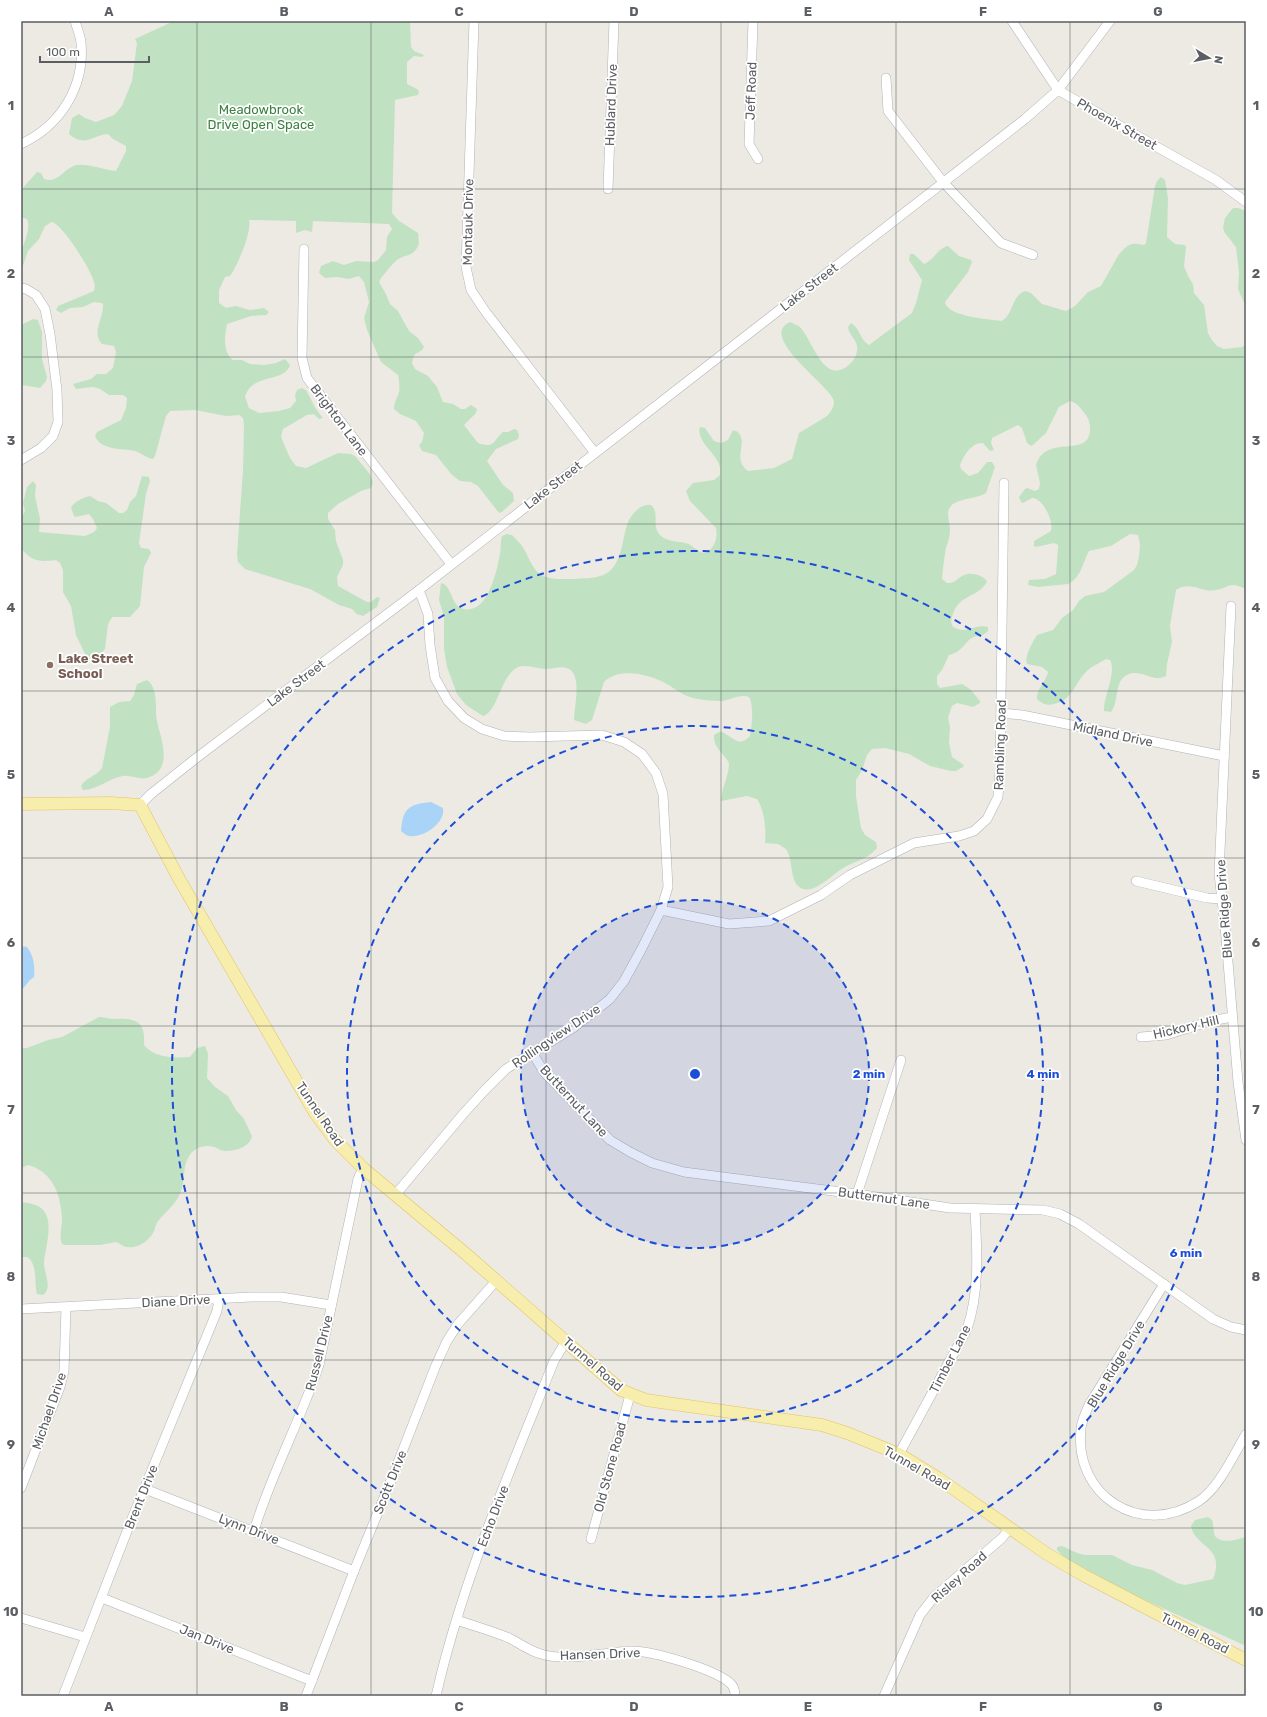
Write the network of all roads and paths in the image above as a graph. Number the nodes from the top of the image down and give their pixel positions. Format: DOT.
graph roads {
  1 [pos="75,21"];
  2 [pos="474,21"];
  3 [pos="614,21"];
  4 [pos="752,21"];
  5 [pos="1012,21"];
  6 [pos="1110,21"];
  7 [pos="886,78"];
  8 [pos="1058,90"];
  9 [pos="21,144"];
  10 [pos="758,160"];
  11 [pos="943,182"];
  12 [pos="608,189"];
  13 [pos="1246,202"];
  14 [pos="304,249"];
  15 [pos="1033,255"];
  16 [pos="21,288"];
  17 [pos="595,453"];
  18 [pos="21,460"];
  19 [pos="1004,482"];
  20 [pos="451,564"];
  21 [pos="419,590"];
  22 [pos="1231,606"];
  23 [pos="1001,713"];
  24 [pos="1224,756"];
  25 [pos="21,804"];
  26 [pos="140,805"];
  27 [pos="1136,881"];
  28 [pos="1222,899"];
  29 [pos="661,910"];
  30 [pos="1232,1018"];
  31 [pos="1141,1037"];
  32 [pos="533,1054"];
  33 [pos="901,1060"];
  34 [pos="1246,1140"];
  35 [pos="363,1168"];
  36 [pos="396,1194"];
  37 [pos="857,1194"];
  38 [pos="975,1210"];
  39 [pos="496,1281"];
  40 [pos="1164,1284"];
  41 [pos="219,1299"];
  42 [pos="331,1305"];
  43 [pos="66,1308"];
  44 [pos="21,1310"];
  45 [pos="1246,1330"];
  46 [pos="566,1341"];
  47 [pos="630,1395"];
  48 [pos="1246,1434"];
  49 [pos="900,1454"];
  50 [pos="21,1488"];
  51 [pos="145,1489"];
  52 [pos="1010,1528"];
  53 [pos="254,1531"];
  54 [pos="591,1539"];
  55 [pos="354,1571"];
  56 [pos="102,1598"];
  57 [pos="21,1618"];
  58 [pos="457,1620"];
  59 [pos="86,1637"];
  60 [pos="1246,1660"];
  61 [pos="312,1681"];
  62 [pos="63,1696"];
  63 [pos="306,1696"];
  64 [pos="436,1696"];
  65 [pos="736,1696"];
  66 [pos="884,1696"];
  1 -- 9 [label="street"];
  2 -- 17 [label="street, Montauk Drive"];
  3 -- 12 [label="street, Hublard Drive"];
  4 -- 10 [label="street, Jeff Road"];
  5 -- 8 [label="street, Phoenix Street"];
  6 -- 8 [label="street, Lake Street"];
  7 -- 11 [label="street"];
  8 -- 11 [label="street, Lake Street"];
  8 -- 13 [label="street, Phoenix Street"];
  11 -- 15 [label="street"];
  11 -- 17 [label="street, Lake Street"];
  14 -- 20 [label="street, Brighton Lane"];
  16 -- 18 [label="street"];
  17 -- 20 [label="street, Lake Street"];
  19 -- 23 [label="street, Rambling Road"];
  20 -- 21 [label="street, Lake Street"];
  21 -- 26 [label="street, Lake Street"];
  21 -- 29 [label="street, Rollingview Drive"];
  22 -- 24 [label="street, Blue Ridge Drive"];
  23 -- 24 [label="street, Midland Drive"];
  23 -- 29 [label="street, Rambling Road"];
  24 -- 28 [label="street, Blue Ridge Drive"];
  25 -- 26 [label="main road"];
  26 -- 35 [label="main road, Tunnel Road"];
  27 -- 28 [label="street"];
  28 -- 30 [label="street, Blue Ridge Drive"];
  29 -- 32 [label="street, Rollingview Drive"];
  30 -- 31 [label="street, Hickory Hill"];
  30 -- 34 [label="street, Blue Ridge Drive"];
  32 -- 36 [label="street, Rollingview Drive"];
  32 -- 37 [label="street, Butternut Lane"];
  33 -- 37 [label="street"];
  35 -- 36 [label="main road, Tunnel Road"];
  35 -- 42 [label="street, Russell Drive"];
  36 -- 39 [label="main road, Tunnel Road"];
  37 -- 38 [label="street, Butternut Lane"];
  38 -- 40 [label="street, Butternut Lane"];
  38 -- 49 [label="street, Timber Lane"];
  39 -- 46 [label="main road, Tunnel Road"];
  39 -- 55 [label="street, Scott Drive"];
  40 -- 45 [label="street, Butternut Lane"];
  40 -- 48 [label="street, Blue Ridge Drive"];
  41 -- 42 [label="street, Diane Drive"];
  41 -- 43 [label="street, Diane Drive"];
  41 -- 51 [label="street, Brent Drive"];
  42 -- 53 [label="street, Russell Drive"];
  43 -- 44 [label="street, Diane Drive"];
  43 -- 50 [label="street, Michael Drive"];
  46 -- 47 [label="main road, Tunnel Road"];
  46 -- 58 [label="street, Echo Drive"];
  47 -- 49 [label="main road, Tunnel Road"];
  47 -- 54 [label="street, Old Stone Road"];
  49 -- 52 [label="main road, Tunnel Road"];
  51 -- 53 [label="street, Lynn Drive"];
  51 -- 56 [label="street, Brent Drive"];
  52 -- 60 [label="main road, Tunnel Road"];
  52 -- 66 [label="street, Risley Road"];
  53 -- 55 [label="street, Lynn Drive"];
  55 -- 61 [label="street, Scott Drive"];
  56 -- 59 [label="street, Brent Drive"];
  56 -- 61 [label="street, Jan Drive"];
  57 -- 59 [label="street"];
  58 -- 64 [label="street, Echo Drive"];
  58 -- 65 [label="street, Hansen Drive"];
  59 -- 62 [label="street, Brent Drive"];
  61 -- 63 [label="street, Scott Drive"];
}
